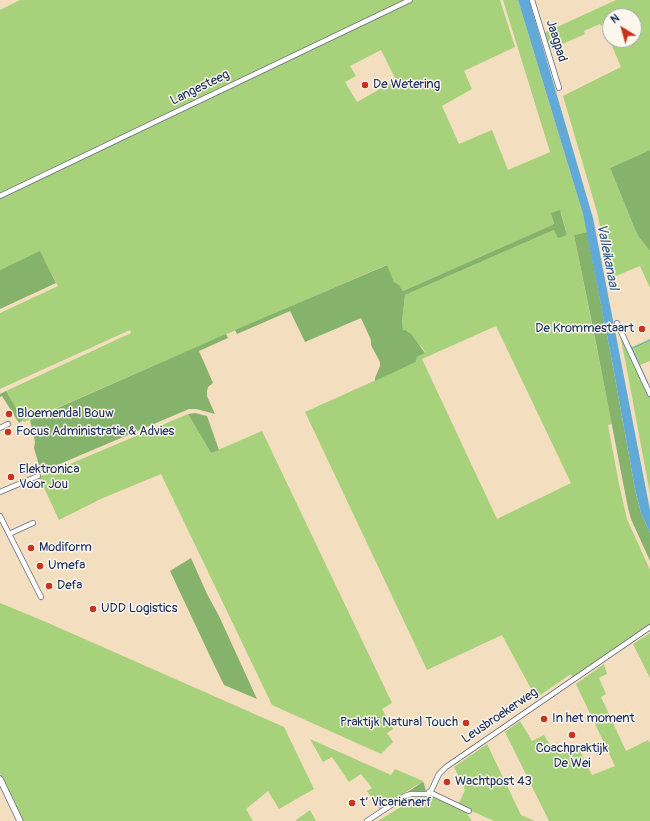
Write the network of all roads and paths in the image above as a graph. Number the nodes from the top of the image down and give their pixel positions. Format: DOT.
graph roads {
  1 [pos="410,0"];
  2 [pos="532,0"];
  3 [pos="559,88"];
  4 [pos="0,196"];
  5 [pos="617,324"];
  6 [pos="650,394"];
  7 [pos="8,424"];
  8 [pos="0,428"];
  9 [pos="38,476"];
  10 [pos="0,492"];
  11 [pos="0,516"];
  12 [pos="33,522"];
  13 [pos="9,534"];
  14 [pos="41,597"];
  15 [pos="650,627"];
  16 [pos="0,779"];
  17 [pos="429,792"];
  18 [pos="469,811"];
  19 [pos="20,821"];
  20 [pos="367,821"];
  1 -- 4 [label="street, Langesteeg"];
  2 -- 3 [label="street, Jaagpad"];
  5 -- 6 [label="street"];
  7 -- 8 [label="street"];
  9 -- 10 [label="street"];
  11 -- 13 [label="street"];
  12 -- 13 [label="street"];
  13 -- 14 [label="street"];
  15 -- 17 [label="street, Leusbroekerweg"];
  16 -- 19 [label="street"];
  17 -- 18 [label="street"];
  17 -- 20 [label="street"];
}
